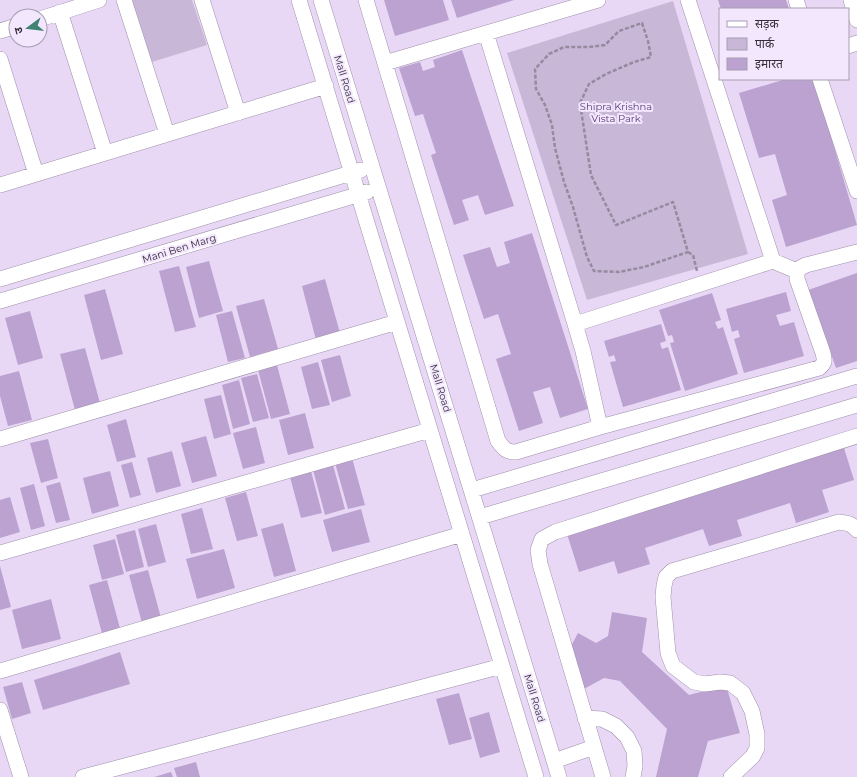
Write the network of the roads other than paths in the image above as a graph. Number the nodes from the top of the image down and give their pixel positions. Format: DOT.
graph roads {
  1 [pos="99,0"];
  2 [pos="124,0"];
  3 [pos="202,0"];
  4 [pos="299,0"];
  5 [pos="321,0"];
  6 [pos="366,0"];
  7 [pos="598,0"];
  8 [pos="688,0"];
  9 [pos="851,0"];
  10 [pos="60,12"];
  11 [pos="48,16"];
  12 [pos="853,17"];
  13 [pos="486,33"];
  14 [pos="0,59"];
  15 [pos="385,63"];
  16 [pos="820,80"];
  17 [pos="326,86"];
  18 [pos="7,106"];
  19 [pos="238,113"];
  20 [pos="167,134"];
  21 [pos="105,153"];
  22 [pos="373,167"];
  23 [pos="352,173"];
  24 [pos="36,174"];
  25 [pos="0,185"];
  26 [pos="379,189"];
  27 [pos="857,191"];
  28 [pos="359,194"];
  29 [pos="857,252"];
  30 [pos="773,261"];
  31 [pos="797,271"];
  32 [pos="0,279"];
  33 [pos="0,301"];
  34 [pos="398,322"];
  35 [pos="575,324"];
  36 [pos="857,376"];
  37 [pos="857,404"];
  38 [pos="600,427"];
  39 [pos="430,430"];
  40 [pos="857,436"];
  41 [pos="0,439"];
  42 [pos="472,490"];
  43 [pos="480,517"];
  44 [pos="857,530"];
  45 [pos="462,534"];
  46 [pos="0,553"];
  47 [pos="502,666"];
  48 [pos="0,671"];
  49 [pos="0,710"];
  50 [pos="585,718"];
  51 [pos="594,747"];
  52 [pos="554,760"];
  53 [pos="597,775"];
  54 [pos="21,777"];
  55 [pos="83,777"];
  56 [pos="536,777"];
  57 [pos="559,777"];
  58 [pos="633,777"];
  59 [pos="731,777"];
  1 -- 10 [label="street"];
  2 -- 20 [label="street"];
  3 -- 19 [label="street"];
  4 -- 17 [label="street, Mall Road"];
  5 -- 22 [label="street, Mall Road"];
  6 -- 15 [label="street"];
  7 -- 13 [label="street"];
  8 -- 30 [label="street"];
  9 -- 12 [label="street"];
  10 -- 11 [label="street"];
  10 -- 21 [label="street"];
  13 -- 15 [label="street"];
  13 -- 35 [label="street"];
  14 -- 18 [label="street"];
  15 -- 38 [label="street"];
  16 -- 27 [label="street"];
  17 -- 19 [label="street"];
  17 -- 23 [label="street, Mall Road"];
  18 -- 24 [label="street"];
  19 -- 20 [label="street"];
  20 -- 21 [label="street"];
  21 -- 24 [label="street"];
  22 -- 23 [label="street"];
  22 -- 26 [label="street, Mall Road"];
  23 -- 28 [label="street, Mall Road"];
  23 -- 32 [label="street"];
  24 -- 25 [label="street"];
  26 -- 28 [label="street, Mani Ben Marg"];
  26 -- 42 [label="street, Mall Road"];
  28 -- 33 [label="street, Mani Ben Marg"];
  28 -- 34 [label="street, Mall Road"];
  29 -- 31 [label="street"];
  30 -- 31 [label="street"];
  30 -- 35 [label="street"];
  31 -- 38 [label="street"];
  34 -- 39 [label="street, Mall Road"];
  34 -- 41 [label="street"];
  35 -- 38 [label="street"];
  36 -- 42 [label="street"];
  37 -- 43 [label="street"];
  39 -- 45 [label="street, Mall Road"];
  39 -- 46 [label="street"];
  40 -- 50 [label="street"];
  42 -- 43 [label="street, Mall Road"];
  43 -- 52 [label="street, Mall Road"];
  44 -- 59 [label="street"];
  45 -- 47 [label="street, Mall Road"];
  45 -- 48 [label="street"];
  47 -- 55 [label="street"];
  47 -- 56 [label="street, Mall Road"];
  49 -- 54 [label="street"];
  50 -- 51 [label="street"];
  50 -- 58 [label="street"];
  51 -- 52 [label="street"];
  51 -- 53 [label="street"];
  52 -- 57 [label="street, Mall Road"];
}
